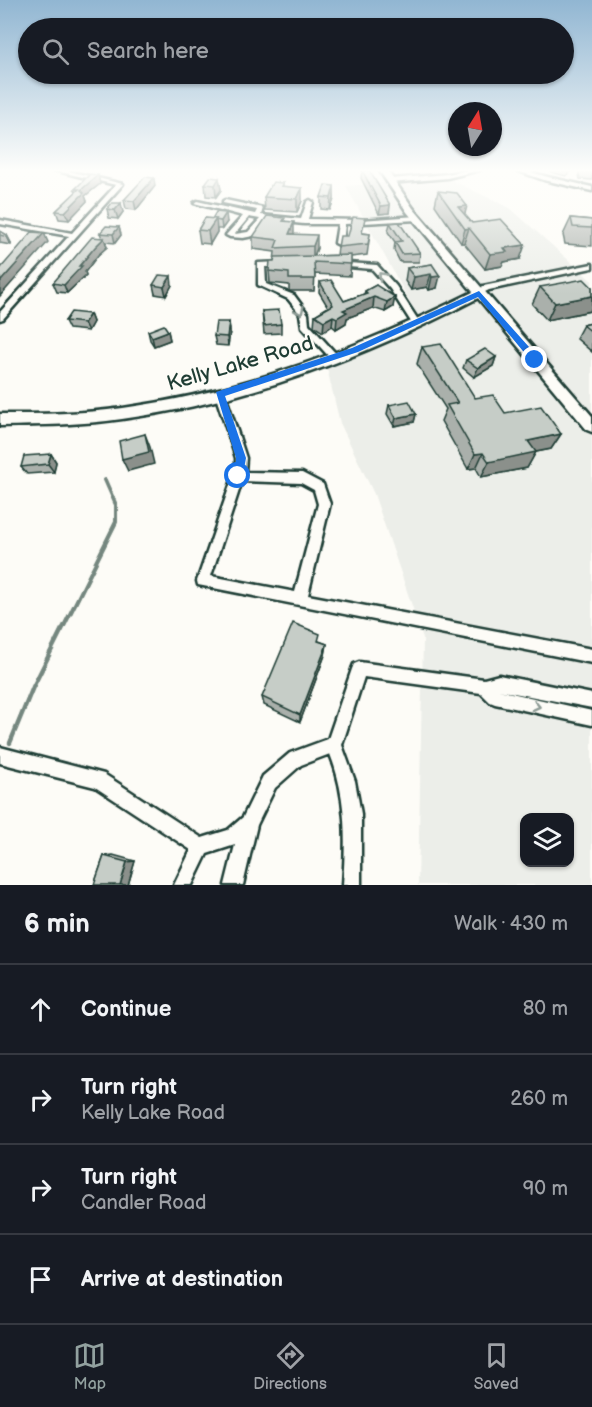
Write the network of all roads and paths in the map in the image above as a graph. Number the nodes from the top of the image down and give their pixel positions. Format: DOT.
graph roads {
  1 [pos="95,211"];
  2 [pos="232,211"];
  3 [pos="261,211"];
  4 [pos="308,211"];
  5 [pos="412,211"];
  6 [pos="247,215"];
  7 [pos="260,217"];
  8 [pos="417,218"];
  9 [pos="0,222"];
  10 [pos="306,222"];
  11 [pos="342,222"];
  12 [pos="306,233"];
  13 [pos="74,235"];
  14 [pos="339,243"];
  15 [pos="290,263"];
  16 [pos="324,264"];
  17 [pos="592,266"];
  18 [pos="580,269"];
  19 [pos="592,278"];
  20 [pos="479,293"];
  21 [pos="0,317"];
  22 [pos="416,323"];
  23 [pos="335,358"];
  24 [pos="220,394"];
  25 [pos="0,420"];
  26 [pos="592,426"];
  27 [pos="238,476"];
  28 [pos="300,599"];
  29 [pos="592,656"];
  30 [pos="484,686"];
  31 [pos="592,701"];
  32 [pos="592,718"];
  33 [pos="334,745"];
  34 [pos="0,755"];
  35 [pos="249,824"];
  36 [pos="201,847"];
  37 [pos="183,885"];
  38 [pos="234,885"];
  39 [pos="352,885"];
  1 -- 13 [label="street"];
  2 -- 6 [label="street"];
  3 -- 7 [label="street"];
  4 -- 10 [label="street"];
  5 -- 8 [label="main road"];
  6 -- 7 [label="street"];
  6 -- 7 [label="street"];
  7 -- 10 [label="street"];
  8 -- 11 [label="street"];
  8 -- 20 [label="main road"];
  9 -- 13 [label="street"];
  10 -- 11 [label="street"];
  10 -- 12 [label="street"];
  11 -- 14 [label="street"];
  13 -- 21 [label="street"];
  15 -- 23 [label="street, one-way"];
  22 -- 16 [label="street, one-way"];
  17 -- 18 [label="street"];
  18 -- 19 [label="street"];
  18 -- 20 [label="street"];
  20 -- 22 [label="main road, Kelly Lake Road"];
  20 -- 26 [label="main road"];
  22 -- 23 [label="main road, Kelly Lake Road"];
  23 -- 24 [label="main road, Kelly Lake Road"];
  24 -- 25 [label="main road, Kelly Lake Road"];
  24 -- 27 [label="street"];
  27 -- 28 [label="street"];
  27 -- 28 [label="street"];
  28 -- 29 [label="street"];
  30 -- 31 [label="street"];
  30 -- 32 [label="street, one-way"];
  30 -- 33 [label="street"];
  33 -- 35 [label="street"];
  33 -- 39 [label="street"];
  34 -- 36 [label="street"];
  35 -- 36 [label="street"];
  35 -- 38 [label="street"];
  36 -- 37 [label="street"];
}
